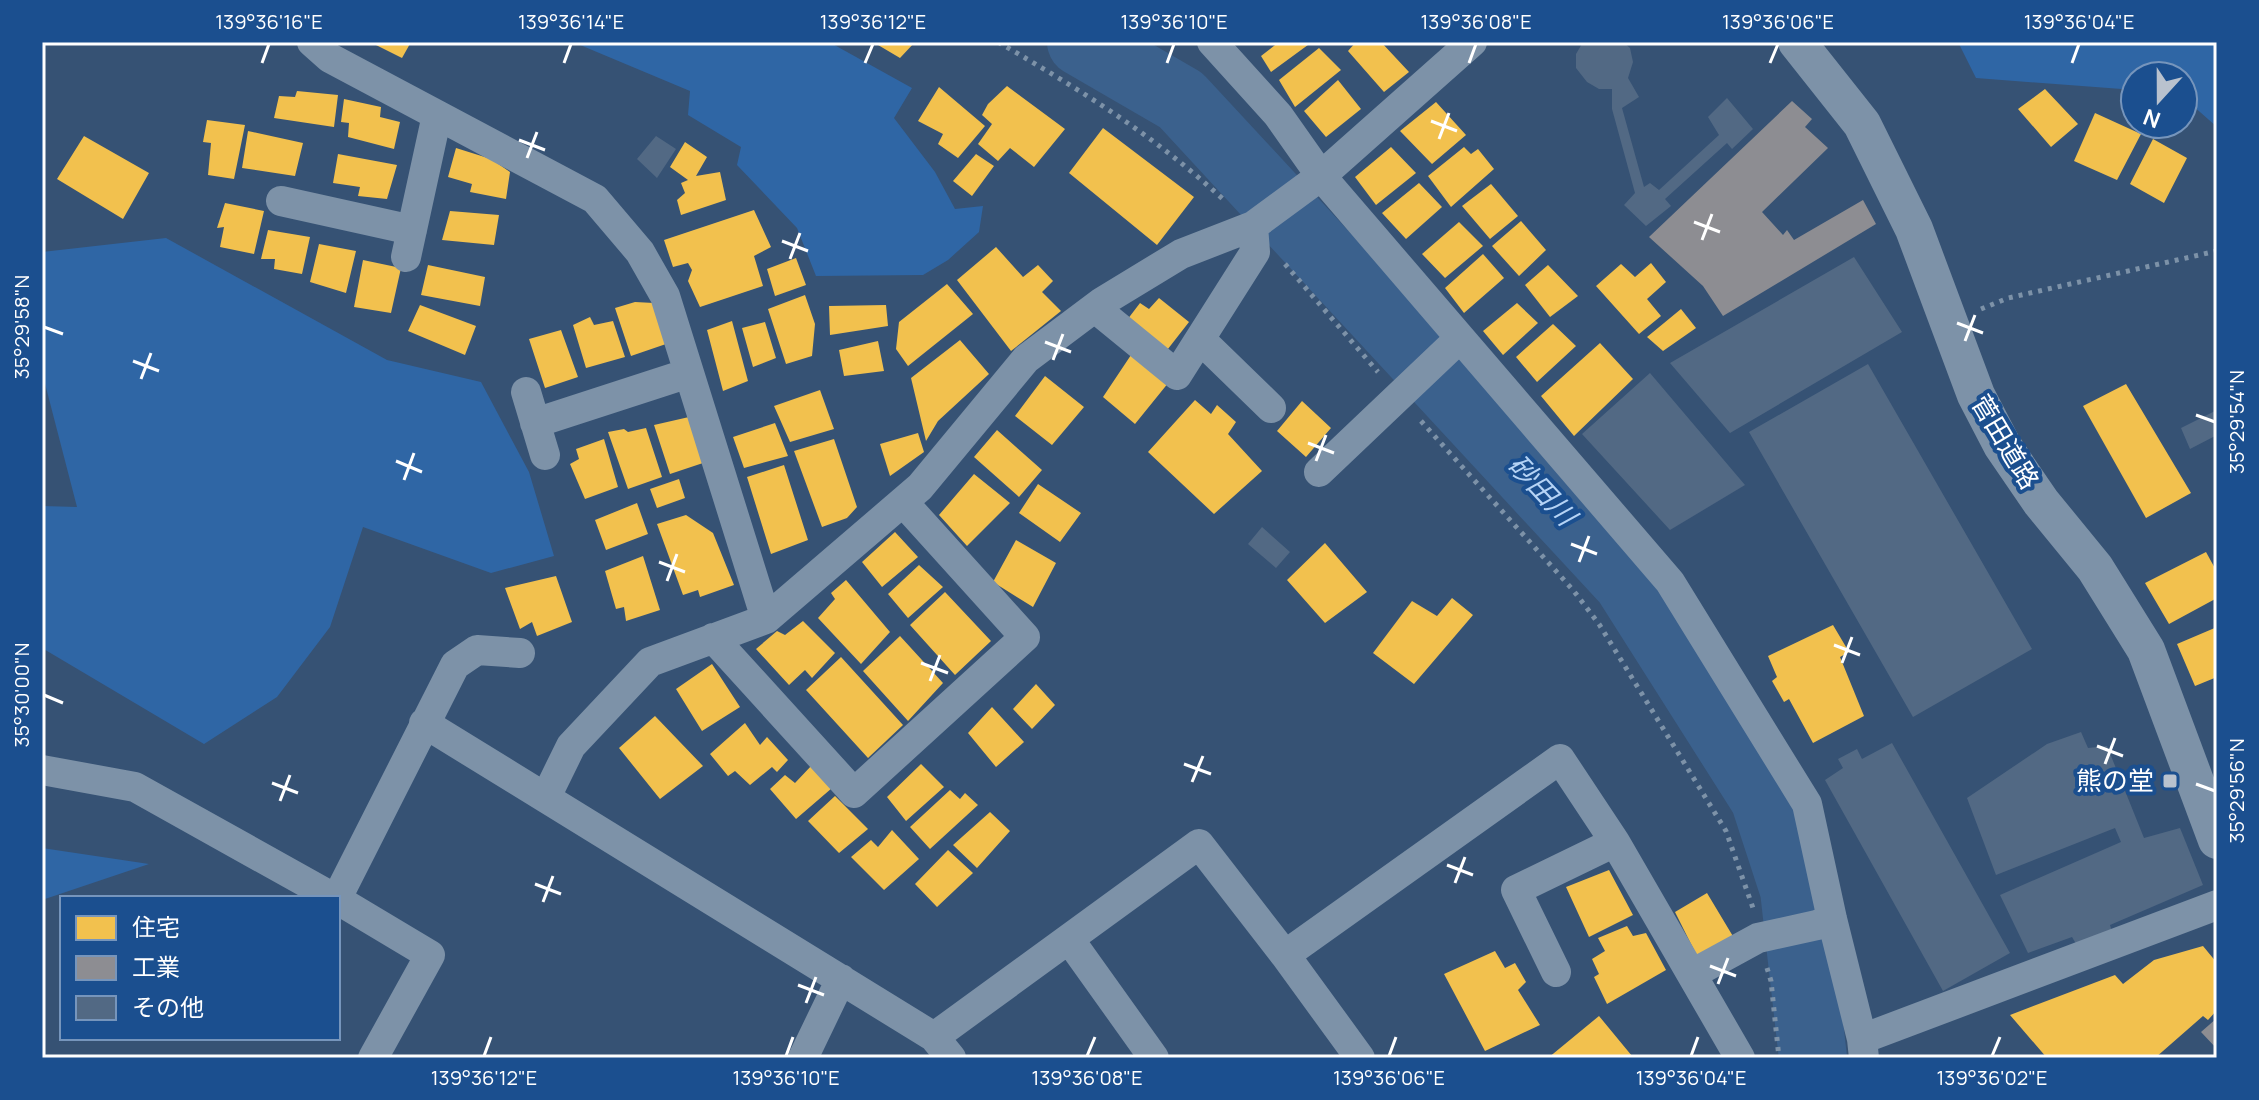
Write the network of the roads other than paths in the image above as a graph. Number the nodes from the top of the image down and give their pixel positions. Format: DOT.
graph roads {
  1 [pos="312,42"];
  2 [pos="1212,42"];
  3 [pos="1472,42"];
  4 [pos="1797,42"];
  5 [pos="437,115"];
  6 [pos="1310,184"];
  7 [pos="281,201"];
  8 [pos="1253,226"];
  9 [pos="1095,308"];
  10 [pos="1460,338"];
  11 [pos="1200,339"];
  12 [pos="689,373"];
  13 [pos="526,392"];
  14 [pos="1271,408"];
  15 [pos="535,423"];
  16 [pos="545,455"];
  17 [pos="1319,472"];
  18 [pos="903,502"];
  19 [pos="766,619"];
  20 [pos="713,638"];
  21 [pos="520,653"];
  22 [pos="424,723"];
  23 [pos="42,770"];
  24 [pos="546,797"];
  25 [pos="2217,840"];
  26 [pos="1615,842"];
  27 [pos="331,896"];
  28 [pos="338,896"];
  29 [pos="340,901"];
  30 [pos="2217,905"];
  31 [pos="1824,922"];
  32 [pos="1069,939"];
  33 [pos="1285,955"];
  34 [pos="1556,972"];
  35 [pos="1692,974"];
  36 [pos="841,979"];
  37 [pos="943,1047"];
  38 [pos="1863,1049"];
  39 [pos="373,1058"];
  40 [pos="803,1058"];
  41 [pos="1154,1058"];
  42 [pos="1360,1058"];
  43 [pos="1740,1058"];
  1 -- 5 [label="street"];
  2 -- 6 [label="street"];
  3 -- 6 [label="street"];
  4 -- 25 [label="street, 菅田道路"];
  5 -- 7 [label="street"];
  5 -- 12 [label="street"];
  6 -- 8 [label="street"];
  6 -- 10 [label="street"];
  8 -- 9 [label="street"];
  8 -- 11 [label="street"];
  9 -- 11 [label="street"];
  9 -- 18 [label="street"];
  10 -- 17 [label="street"];
  10 -- 31 [label="street"];
  11 -- 14 [label="street"];
  12 -- 15 [label="street"];
  12 -- 19 [label="street"];
  13 -- 15 [label="street"];
  15 -- 16 [label="street"];
  18 -- 19 [label="street"];
  18 -- 20 [label="street"];
  19 -- 20 [label="street"];
  20 -- 24 [label="street"];
  21 -- 22 [label="street"];
  22 -- 24 [label="street"];
  22 -- 28 [label="street"];
  23 -- 27 [label="street"];
  24 -- 36 [label="street"];
  26 -- 33 [label="street"];
  26 -- 34 [label="street"];
  26 -- 35 [label="street"];
  29 -- 39 [label="street"];
  30 -- 38 [label="street"];
  31 -- 35 [label="street"];
  31 -- 38 [label="street"];
  32 -- 33 [label="street"];
  32 -- 37 [label="street"];
  32 -- 41 [label="street"];
  33 -- 42 [label="street"];
  35 -- 43 [label="street"];
  36 -- 37 [label="street"];
  36 -- 40 [label="street"];
}
